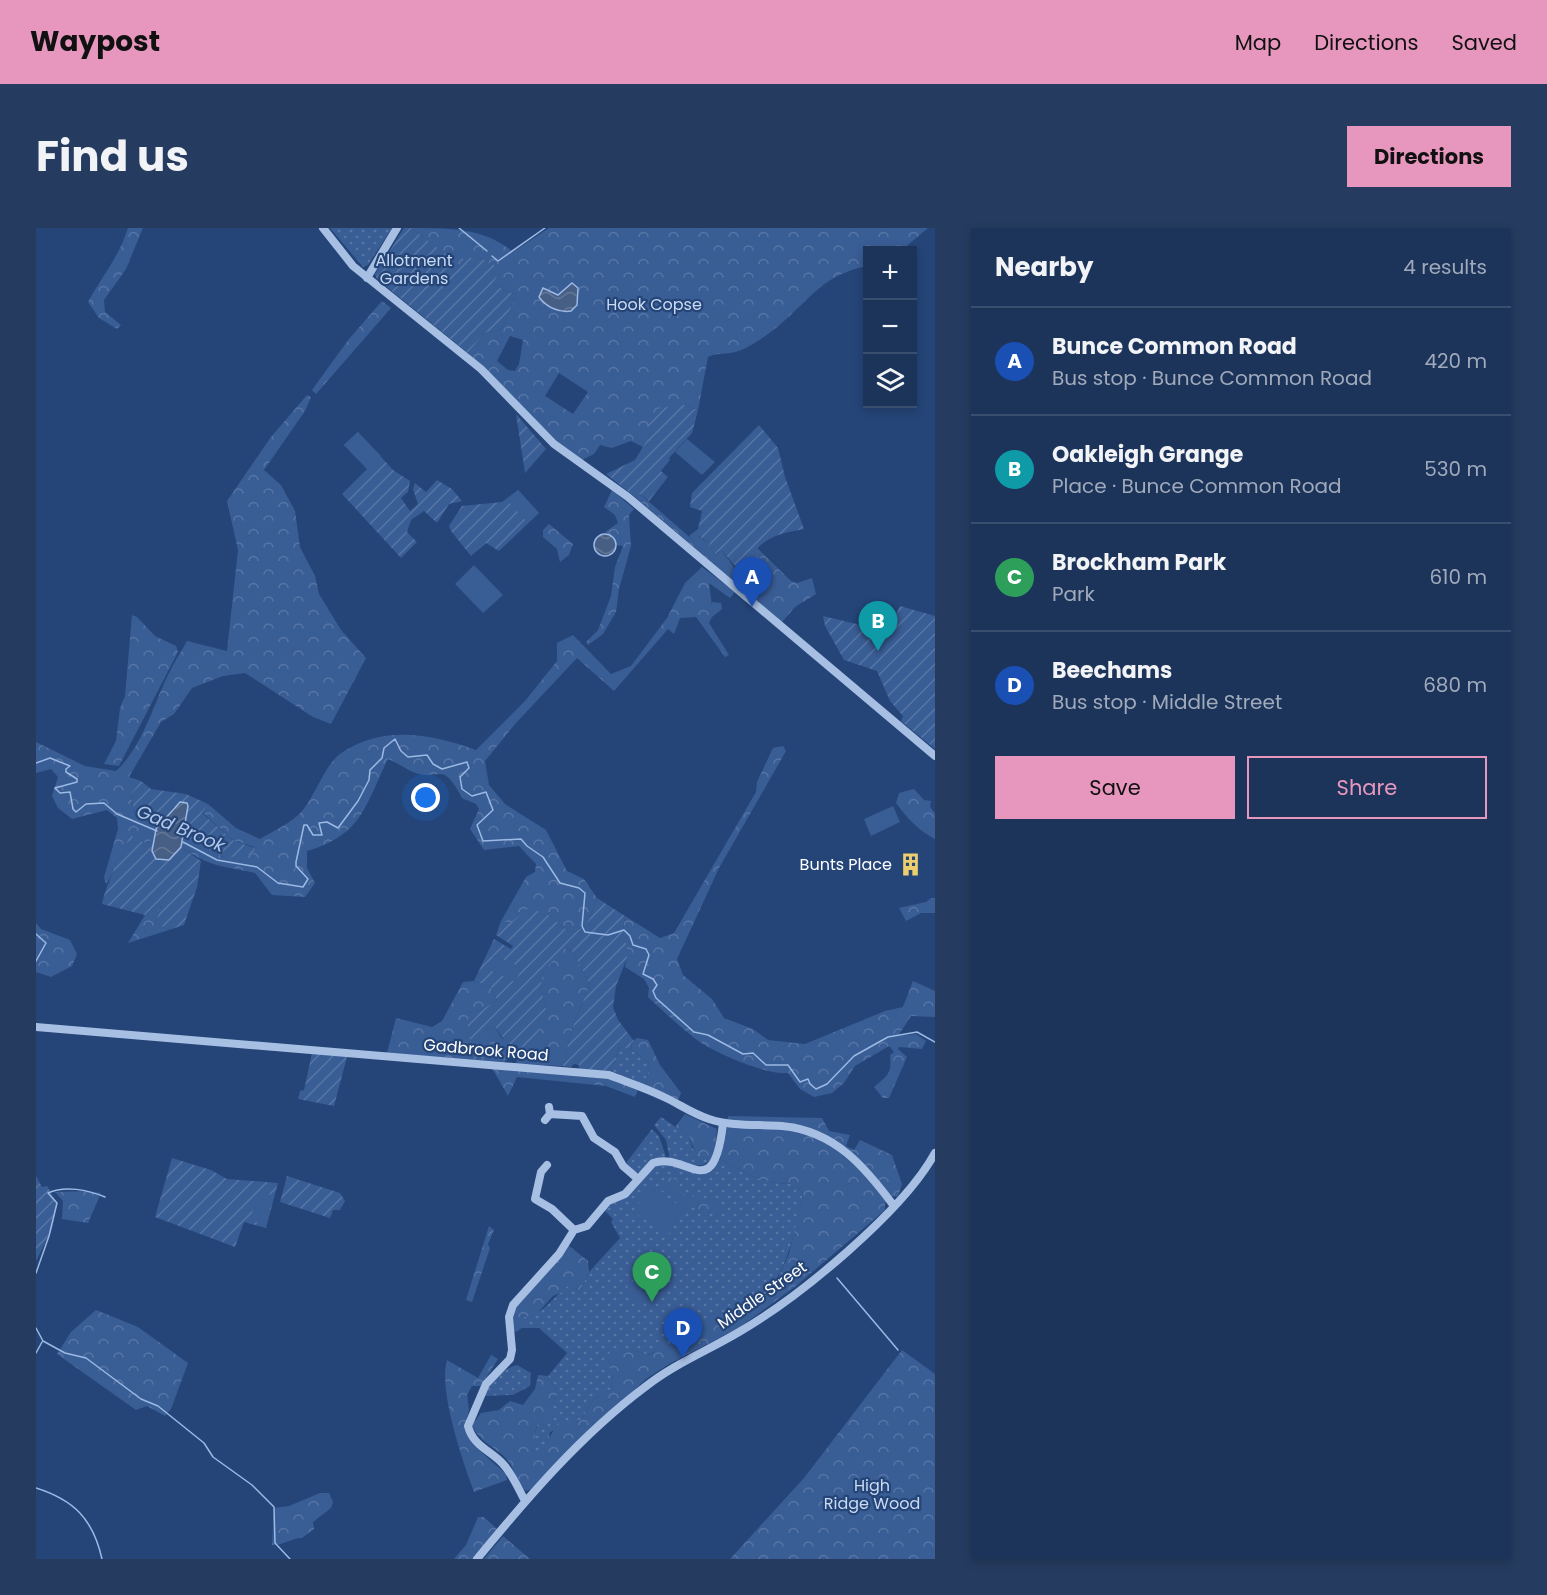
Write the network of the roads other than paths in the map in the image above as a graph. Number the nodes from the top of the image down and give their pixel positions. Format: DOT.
graph roads {
  1 [pos="323,228"];
  2 [pos="397,228"];
  3 [pos="367,278"];
  4 [pos="935,756"];
  5 [pos="36,1027"];
  6 [pos="548,1114"];
  7 [pos="723,1123"];
  8 [pos="935,1153"];
  9 [pos="547,1165"];
  10 [pos="926,1169"];
  11 [pos="935,1175"];
  12 [pos="638,1179"];
  13 [pos="894,1206"];
  14 [pos="574,1230"];
  15 [pos="525,1501"];
  16 [pos="477,1559"];
  1 -- 3 [label="street"];
  2 -- 3 [label="street"];
  3 -- 4 [label="street"];
  5 -- 7 [label="street, Gadbrook Road"];
  6 -- 12 [label="street"];
  7 -- 12 [label="street"];
  7 -- 13 [label="street, Gadbrook Road"];
  8 -- 10 [label="street, Middle Street"];
  9 -- 14 [label="street"];
  10 -- 11 [label="street"];
  10 -- 13 [label="street, Middle Street"];
  12 -- 14 [label="street"];
  13 -- 15 [label="street, Middle Street"];
  14 -- 15 [label="street"];
  15 -- 16 [label="street, Middle Street"];
}
